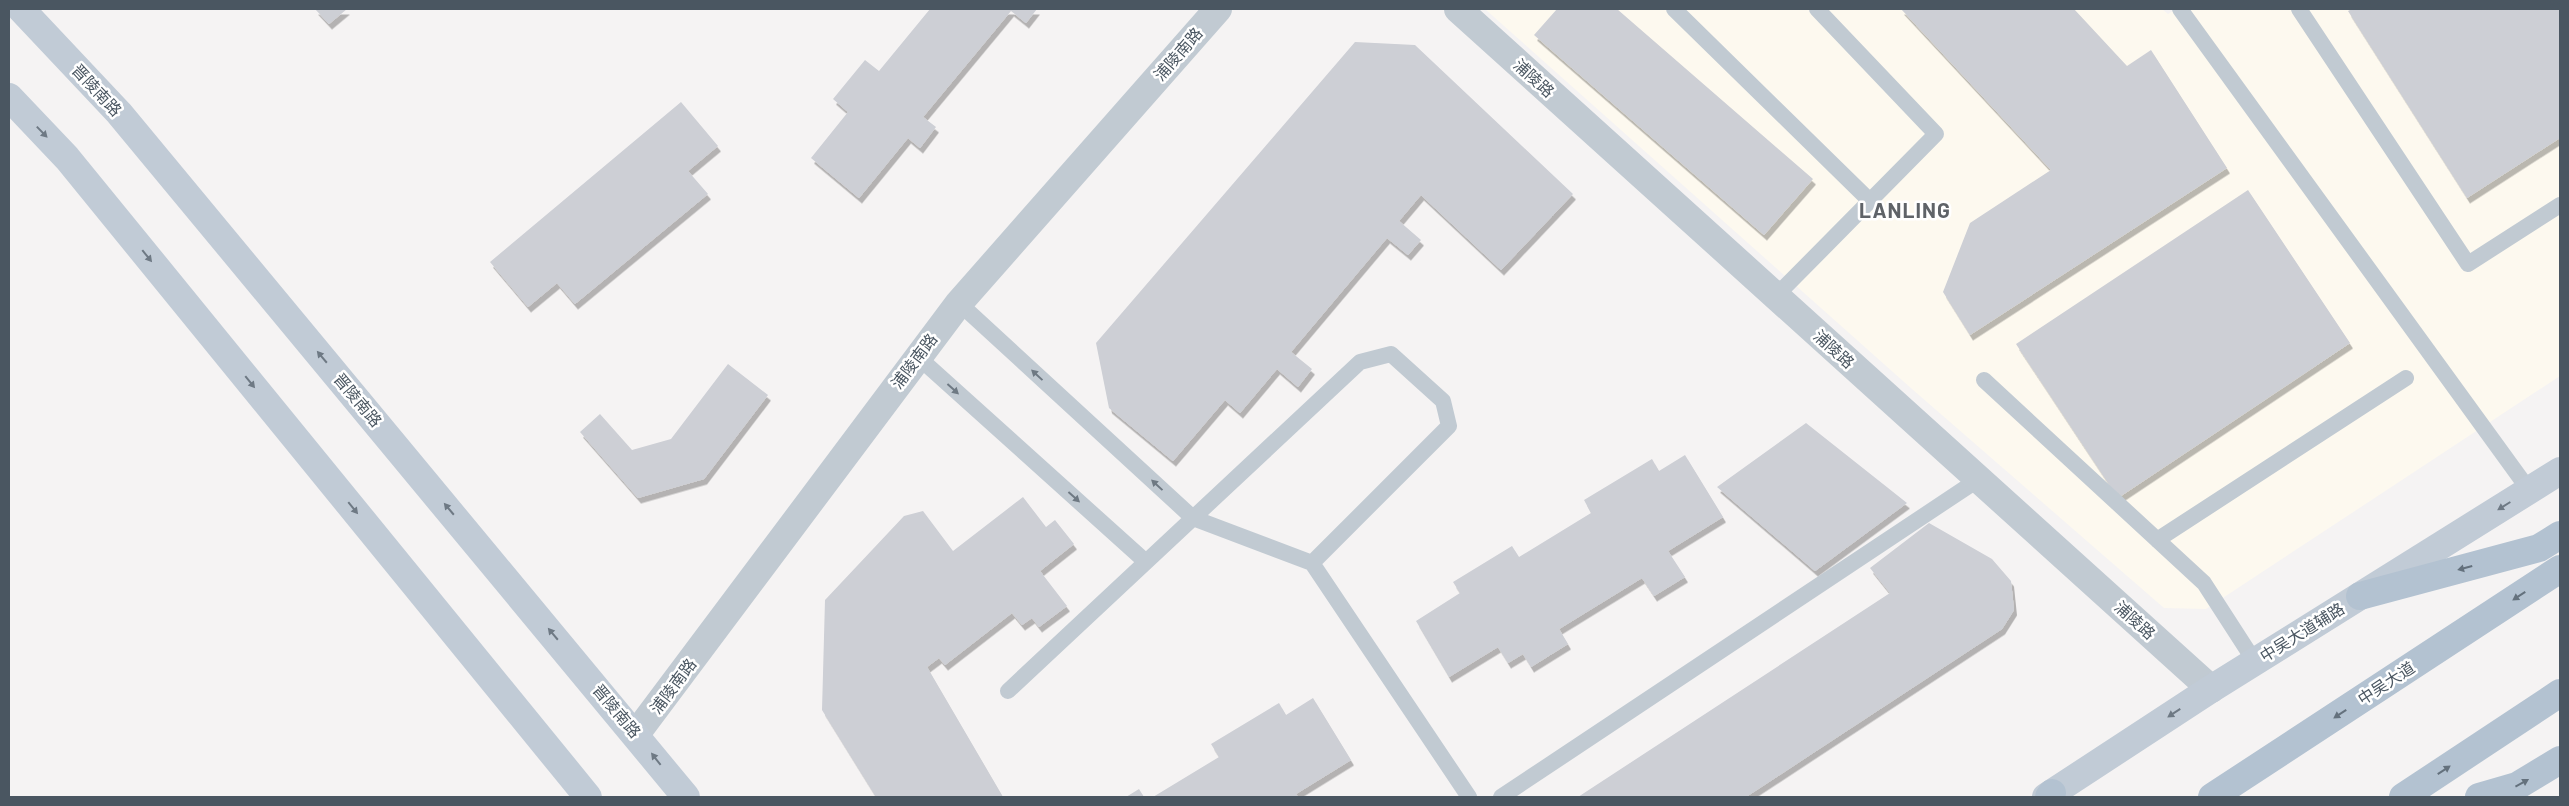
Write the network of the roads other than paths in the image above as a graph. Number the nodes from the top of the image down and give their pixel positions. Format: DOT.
graph roads {
  1 [pos="21,9"];
  2 [pos="1218,9"];
  3 [pos="1674,9"];
  4 [pos="1817,9"];
  5 [pos="2180,9"];
  6 [pos="2299,9"];
  7 [pos="1461,10"];
  8 [pos="9,97"];
  9 [pos="1870,201"];
  10 [pos="2560,205"];
  11 [pos="1776,296"];
  12 [pos="959,303"];
  13 [pos="917,356"];
  14 [pos="2406,378"];
  15 [pos="1984,380"];
  16 [pos="2560,470"];
  17 [pos="1979,479"];
  18 [pos="2530,490"];
  19 [pos="1193,518"];
  20 [pos="2560,535"];
  21 [pos="2157,540"];
  22 [pos="1146,562"];
  23 [pos="1312,563"];
  24 [pos="2560,569"];
  25 [pos="2360,596"];
  26 [pos="2254,662"];
  27 [pos="2211,689"];
  28 [pos="1008,690"];
  29 [pos="2560,693"];
  30 [pos="636,734"];
  31 [pos="2560,760"];
  32 [pos="2049,796"];
  33 [pos="588,797"];
  34 [pos="686,797"];
  35 [pos="1469,797"];
  36 [pos="1501,797"];
  37 [pos="2212,797"];
  38 [pos="2403,797"];
  39 [pos="2479,797"];
  30 -- 1 [label="main road, 晋陵南路, one-way"];
  2 -- 12 [label="street, 浦陵南路"];
  3 -- 9 [label="lane"];
  4 -- 9 [label="lane"];
  5 -- 18 [label="lane"];
  6 -- 10 [label="lane"];
  7 -- 11 [label="street, 浦陵路"];
  8 -- 33 [label="main road, one-way"];
  9 -- 11 [label="lane"];
  11 -- 17 [label="street, 浦陵路"];
  12 -- 13 [label="street, 浦陵南路"];
  19 -- 12 [label="lane, one-way"];
  13 -- 22 [label="lane, one-way"];
  13 -- 30 [label="street, 浦陵南路"];
  14 -- 21 [label="lane"];
  15 -- 21 [label="lane"];
  16 -- 18 [label="main road, 中吴大道辅路"];
  17 -- 27 [label="street, 浦陵路"];
  17 -- 36 [label="lane"];
  18 -- 25 [label="main road, 中吴大道辅路, one-way"];
  19 -- 22 [label="lane"];
  19 -- 23 [label="lane"];
  19 -- 23 [label="lane"];
  20 -- 25 [label="main road, one-way"];
  21 -- 26 [label="lane"];
  22 -- 28 [label="lane"];
  23 -- 35 [label="lane"];
  24 -- 37 [label="main road, 中吴大道, one-way"];
  25 -- 26 [label="main road, 中吴大道辅路"];
  26 -- 27 [label="main road, 中吴大道辅路"];
  27 -- 32 [label="main road, 中吴大道辅路, one-way"];
  38 -- 29 [label="main road, one-way"];
  34 -- 30 [label="main road, 晋陵南路, one-way"];
  39 -- 31 [label="main road, one-way"];
}
